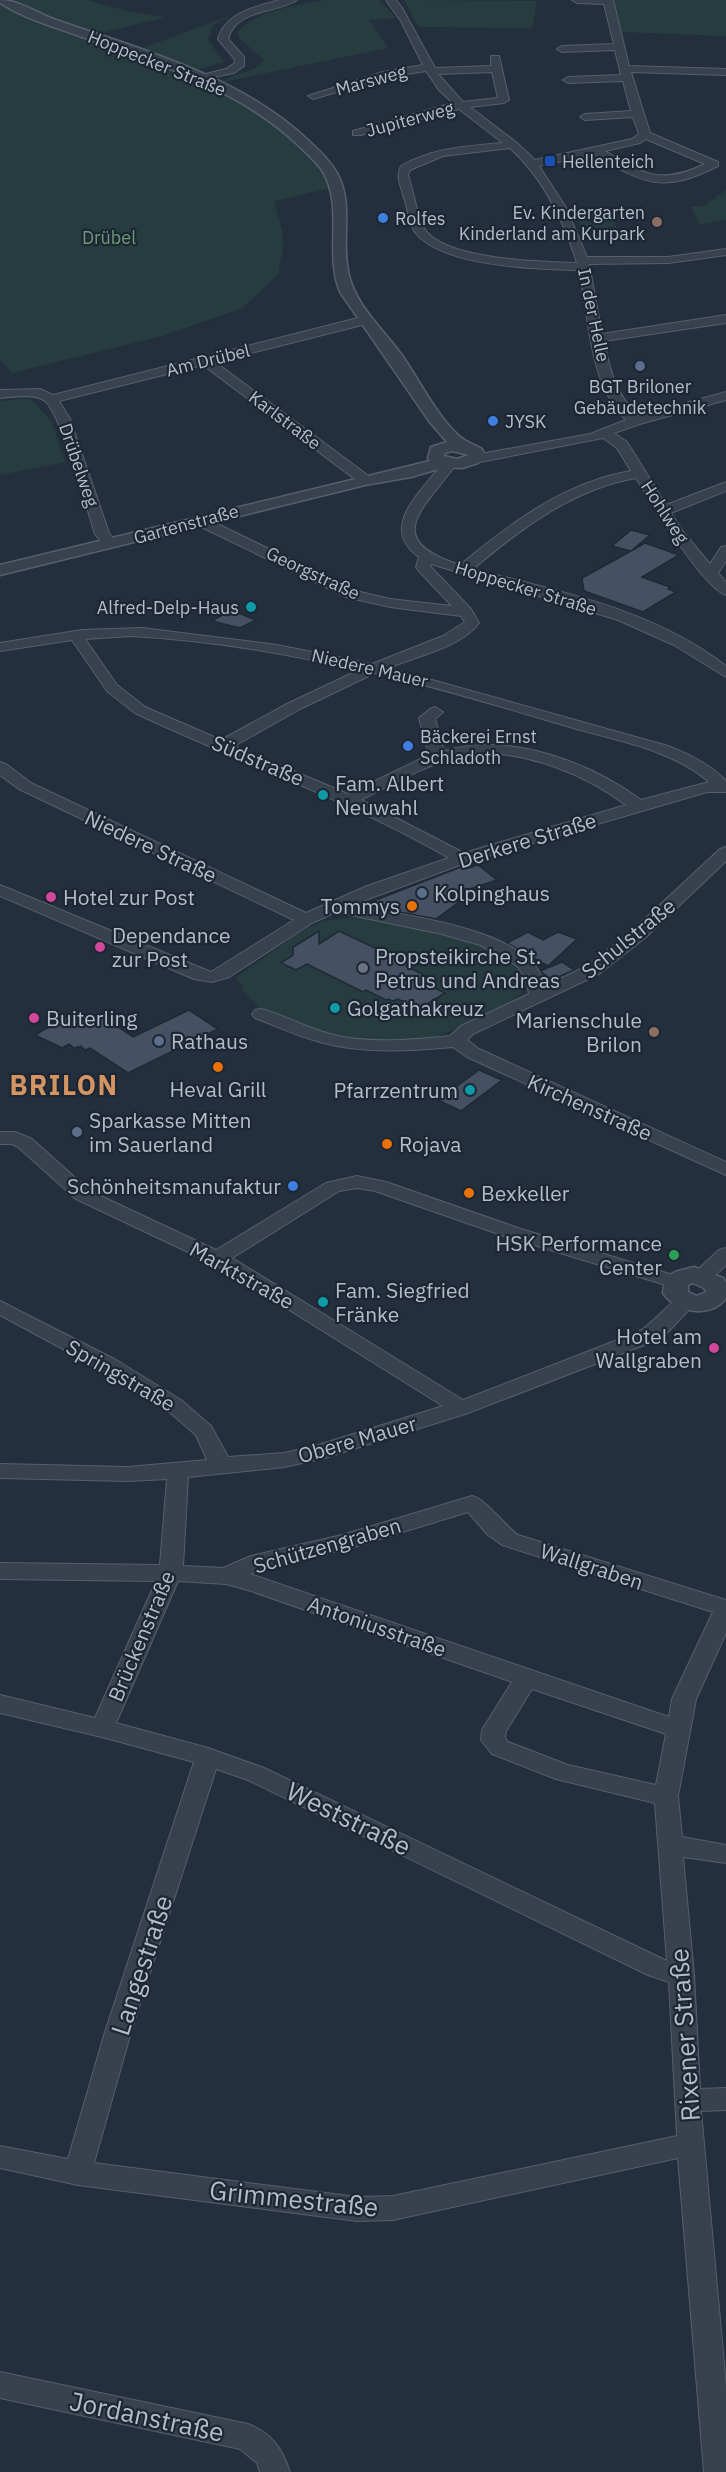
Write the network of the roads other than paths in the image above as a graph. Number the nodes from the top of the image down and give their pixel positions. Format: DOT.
graph roads {
  1 [pos="291,0"];
  2 [pos="391,0"];
  3 [pos="577,0"];
  4 [pos="608,0"];
  5 [pos="3,2"];
  6 [pos="619,47"];
  7 [pos="562,49"];
  8 [pos="495,56"];
  9 [pos="431,69"];
  10 [pos="496,69"];
  11 [pos="726,72"];
  12 [pos="626,73"];
  13 [pos="202,78"];
  14 [pos="568,80"];
  15 [pos="314,96"];
  16 [pos="462,104"];
  17 [pos="638,114"];
  18 [pos="585,117"];
  19 [pos="357,133"];
  20 [pos="645,135"];
  21 [pos="513,145"];
  22 [pos="596,150"];
  23 [pos="533,164"];
  24 [pos="726,252"];
  25 [pos="583,264"];
  26 [pos="366,320"];
  27 [pos="726,320"];
  28 [pos="597,338"];
  29 [pos="206,361"];
  30 [pos="0,394"];
  31 [pos="46,396"];
  32 [pos="726,396"];
  33 [pos="635,421"];
  34 [pos="438,423"];
  35 [pos="605,433"];
  36 [pos="471,452"];
  37 [pos="443,458"];
  38 [pos="417,471"];
  39 [pos="640,472"];
  40 [pos="369,479"];
  41 [pos="438,480"];
  42 [pos="726,486"];
  43 [pos="663,511"];
  44 [pos="200,521"];
  45 [pos="110,544"];
  46 [pos="726,550"];
  47 [pos="426,556"];
  48 [pos="0,570"];
  49 [pos="464,570"];
  50 [pos="711,575"];
  51 [pos="726,591"];
  52 [pos="466,612"];
  53 [pos="76,636"];
  54 [pos="0,647"];
  55 [pos="374,668"];
  56 [pos="726,673"];
  57 [pos="435,712"];
  58 [pos="222,746"];
  59 [pos="438,759"];
  60 [pos="0,767"];
  61 [pos="724,787"];
  62 [pos="350,799"];
  63 [pos="638,806"];
  64 [pos="726,852"];
  65 [pos="462,859"];
  66 [pos="0,890"];
  67 [pos="332,906"];
  68 [pos="306,919"];
  69 [pos="538,996"];
  70 [pos="261,1014"];
  71 [pos="457,1041"];
  72 [pos="0,1138"];
  73 [pos="726,1169"];
  74 [pos="726,1254"];
  75 [pos="217,1258"];
  76 [pos="702,1276"];
  77 [pos="681,1292"];
  78 [pos="718,1305"];
  79 [pos="0,1307"];
  80 [pos="461,1408"];
  81 [pos="220,1465"];
  82 [pos="0,1471"];
  83 [pos="177,1471"];
  84 [pos="472,1503"];
  85 [pos="0,1571"];
  86 [pos="171,1573"];
  87 [pos="226,1576"];
  88 [pos="726,1608"];
  89 [pos="720,1634"];
  90 [pos="527,1678"];
  91 [pos="0,1704"];
  92 [pos="102,1728"];
  93 [pos="677,1728"];
  94 [pos="208,1757"];
  95 [pos="666,1796"];
  96 [pos="670,1845"];
  97 [pos="726,1854"];
  98 [pos="681,1975"];
  99 [pos="726,2099"];
  100 [pos="687,2101"];
  101 [pos="692,2144"];
  102 [pos="0,2157"];
  103 [pos="78,2173"];
  104 [pos="0,2385"];
  105 [pos="275,2472"];
  106 [pos="719,2472"];
  1 -- 13 [label="street"];
  2 -- 9 [label="street, In der Helle"];
  3 -- 4 [label="street"];
  4 -- 6 [label="street"];
  5 -- 13 [label="street, Hoppecker Straße"];
  6 -- 7 [label="street"];
  6 -- 12 [label="street"];
  8 -- 10 [label="street"];
  9 -- 10 [label="street"];
  9 -- 15 [label="street, Marsweg"];
  9 -- 16 [label="street, In der Helle"];
  10 -- 16 [label="street"];
  11 -- 12 [label="street"];
  12 -- 14 [label="street"];
  12 -- 17 [label="street"];
  13 -- 26 [label="street, Hoppecker Straße"];
  16 -- 19 [label="street, Jupiterweg"];
  16 -- 21 [label="street, In der Helle"];
  17 -- 18 [label="street"];
  17 -- 20 [label="street"];
  20 -- 22 [label="street"];
  20 -- 22 [label="street"];
  21 -- 23 [label="street, In der Helle"];
  21 -- 25 [label="street"];
  22 -- 23 [label="street"];
  23 -- 25 [label="street, In der Helle"];
  24 -- 25 [label="street"];
  25 -- 28 [label="street, In der Helle"];
  26 -- 29 [label="street, Am Drübel"];
  26 -- 34 [label="street, Hoppecker Straße"];
  27 -- 28 [label="street"];
  28 -- 33 [label="street, In der Helle"];
  29 -- 31 [label="street, Am Drübel"];
  29 -- 40 [label="street, Karlstraße"];
  30 -- 31 [label="street, Am Drübel"];
  31 -- 45 [label="street, Drübelweg"];
  32 -- 33 [label="street"];
  33 -- 35 [label="street"];
  34 -- 36 [label="street, Hoppecker Straße"];
  34 -- 37 [label="street, Hoppecker Straße"];
  35 -- 36 [label="street"];
  35 -- 39 [label="street, Hohlweg"];
  36 -- 37 [label="street"];
  37 -- 38 [label="street, Gartenstraße"];
  37 -- 40 [label="street, Gartenstraße"];
  37 -- 41 [label="street"];
  38 -- 40 [label="street, Gartenstraße"];
  38 -- 41 [label="street"];
  39 -- 43 [label="street, Hohlweg"];
  39 -- 49 [label="street"];
  40 -- 44 [label="street, Gartenstraße"];
  41 -- 47 [label="street"];
  42 -- 43 [label="street"];
  43 -- 50 [label="street, Hohlweg"];
  44 -- 45 [label="street, Gartenstraße"];
  44 -- 52 [label="street, Georgstraße"];
  45 -- 48 [label="street, Gartenstraße"];
  46 -- 50 [label="street"];
  47 -- 49 [label="street, Hoppecker Straße"];
  47 -- 52 [label="street"];
  49 -- 56 [label="street, Hoppecker Straße"];
  50 -- 51 [label="street, Hohlweg"];
  52 -- 55 [label="street"];
  53 -- 54 [label="street, Niedere Mauer"];
  53 -- 55 [label="street, Niedere Mauer"];
  53 -- 58 [label="street, Südstraße"];
  55 -- 58 [label="street"];
  55 -- 61 [label="street, Niedere Mauer"];
  57 -- 59 [label="street"];
  58 -- 62 [label="street, Südstraße"];
  59 -- 62 [label="street"];
  59 -- 63 [label="street"];
  60 -- 68 [label="street, Niedere Straße"];
  61 -- 63 [label="street, Derkere Straße"];
  62 -- 65 [label="street, Südstraße"];
  63 -- 65 [label="street, Derkere Straße"];
  64 -- 69 [label="street, Schulstraße"];
  65 -- 67 [label="street, Derkere Straße"];
  66 -- 68 [label="street, Derkere Straße"];
  67 -- 68 [label="street, Derkere Straße"];
  67 -- 69 [label="street"];
  69 -- 71 [label="street, Schulstraße"];
  70 -- 71 [label="street"];
  71 -- 73 [label="street, Kirchenstraße"];
  72 -- 75 [label="street, Marktstraße"];
  74 -- 76 [label="street"];
  75 -- 77 [label="street"];
  75 -- 80 [label="street, Marktstraße"];
  76 -- 77 [label="street"];
  76 -- 78 [label="street"];
  77 -- 78 [label="street"];
  77 -- 80 [label="street, Obere Mauer"];
  79 -- 81 [label="street, Springstraße"];
  80 -- 81 [label="street, Obere Mauer"];
  81 -- 83 [label="street, Obere Mauer"];
  82 -- 83 [label="street, Obere Mauer"];
  83 -- 86 [label="street, Brückenstraße"];
  84 -- 87 [label="street, Schützengraben"];
  84 -- 88 [label="street, Wallgraben"];
  85 -- 86 [label="street, Schützengraben"];
  86 -- 87 [label="street, Schützengraben"];
  86 -- 92 [label="street, Brückenstraße"];
  87 -- 90 [label="street, Antoniusstraße"];
  88 -- 89 [label="street, Rixener Straße"];
  89 -- 93 [label="street, Rixener Straße"];
  90 -- 93 [label="street, Antoniusstraße"];
  90 -- 95 [label="street"];
  91 -- 92 [label="street, Weststraße"];
  92 -- 94 [label="street, Weststraße"];
  93 -- 95 [label="street, Rixener Straße"];
  94 -- 98 [label="street, Weststraße"];
  94 -- 103 [label="street, Langestraße"];
  95 -- 96 [label="street, Rixener Straße"];
  96 -- 97 [label="street"];
  96 -- 98 [label="street, Rixener Straße"];
  98 -- 100 [label="street, Rixener Straße"];
  99 -- 100 [label="street"];
  100 -- 101 [label="street, Rixener Straße"];
  101 -- 103 [label="street, Grimmestraße"];
  101 -- 106 [label="street, Rixener Straße"];
  102 -- 103 [label="street, Grimmestraße"];
  104 -- 105 [label="street, Jordanstraße"];
}
